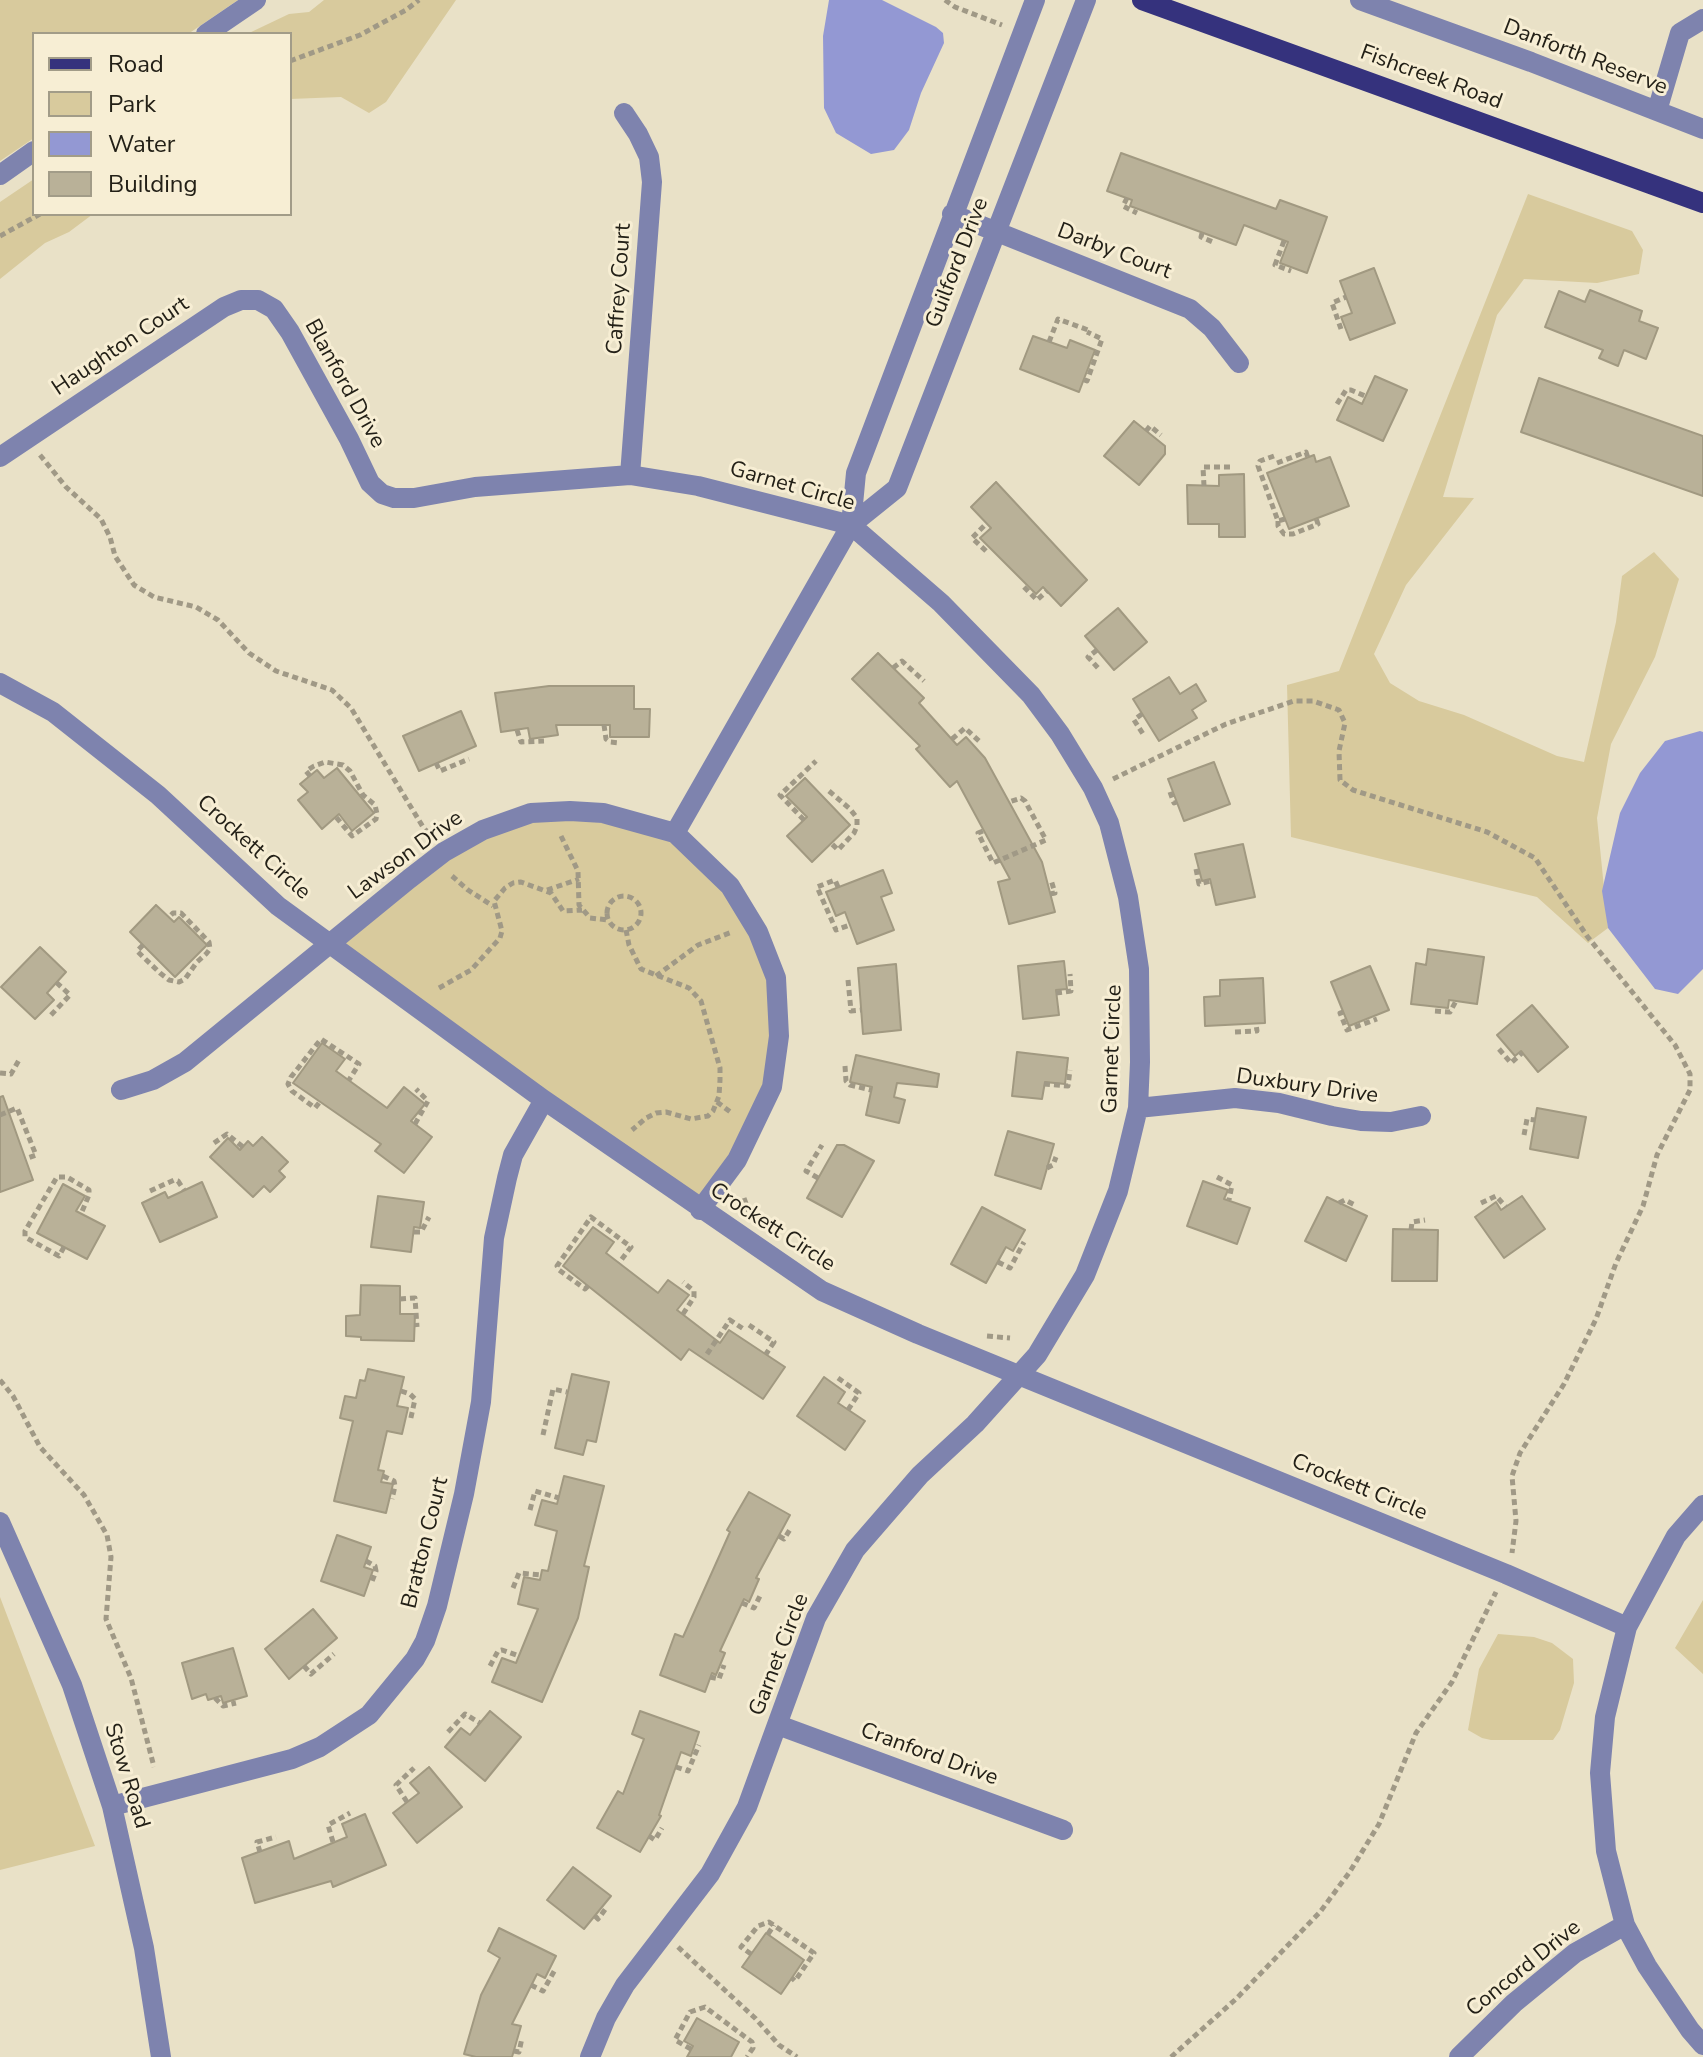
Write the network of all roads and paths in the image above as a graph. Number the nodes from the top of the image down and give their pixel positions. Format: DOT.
graph roads {
  1 [pos="256,0"];
  2 [pos="419,0"];
  3 [pos="945,0"];
  4 [pos="1035,0"];
  5 [pos="1086,0"];
  6 [pos="1142,0"];
  7 [pos="1366,1"];
  8 [pos="1007,15"];
  9 [pos="1703,19"];
  10 [pos="209,32"];
  11 [pos="292,60"];
  12 [pos="1657,111"];
  13 [pos="624,113"];
  14 [pos="1703,129"];
  15 [pos="32,152"];
  16 [pos="0,175"];
  17 [pos="1127,198"];
  18 [pos="1703,203"];
  19 [pos="1137,213"];
  20 [pos="952,214"];
  21 [pos="36,216"];
  22 [pos="996,232"];
  23 [pos="1202,233"];
  24 [pos="0,236"];
  25 [pos="1284,241"];
  26 [pos="1213,242"];
  27 [pos="1291,271"];
  28 [pos="1346,297"];
  29 [pos="274,309"];
  30 [pos="1341,329"];
  31 [pos="1049,342"];
  32 [pos="1239,363"];
  33 [pos="1084,380"];
  34 [pos="1365,396"];
  35 [pos="1337,404"];
  36 [pos="1146,431"];
  37 [pos="1161,435"];
  38 [pos="26,438"];
  39 [pos="1274,456"];
  40 [pos="0,457"];
  41 [pos="1308,458"];
  42 [pos="1277,463"];
  43 [pos="1232,467"];
  44 [pos="630,475"];
  45 [pos="370,483"];
  46 [pos="1204,486"];
  47 [pos="1316,518"];
  48 [pos="987,523"];
  49 [pos="851,525"];
  50 [pos="986,551"];
  51 [pos="1024,587"];
  52 [pos="1047,591"];
  53 [pos="1097,650"];
  54 [pos="893,668"];
  55 [pos="1098,668"];
  56 [pos="924,681"];
  57 [pos="0,683"];
  58 [pos="1142,714"];
  59 [pos="604,725"];
  60 [pos="517,730"];
  61 [pos="1143,734"];
  62 [pos="952,739"];
  63 [pos="544,741"];
  64 [pos="979,741"];
  65 [pos="620,743"];
  66 [pos="469,759"];
  67 [pos="816,761"];
  68 [pos="436,763"];
  69 [pos="310,776"];
  70 [pos="1093,788"];
  71 [pos="829,791"];
  72 [pos="1170,792"];
  73 [pos="1009,802"];
  74 [pos="1177,802"];
  75 [pos="336,817"];
  76 [pos="804,820"];
  77 [pos="983,831"];
  78 [pos="675,833"];
  79 [pos="561,836"];
  80 [pos="831,843"];
  81 [pos="444,852"];
  82 [pos="1196,869"];
  83 [pos="452,876"];
  84 [pos="579,879"];
  85 [pos="1051,880"];
  86 [pos="1211,881"];
  87 [pos="838,887"];
  88 [pos="546,891"];
  89 [pos="1050,894"];
  90 [pos="494,906"];
  91 [pos="582,910"];
  92 [pos="169,917"];
  93 [pos="608,920"];
  94 [pos="850,925"];
  95 [pos="626,930"];
  96 [pos="732,932"];
  97 [pos="330,943"];
  98 [pos="143,945"];
  99 [pos="1070,974"];
  100 [pos="656,976"];
  101 [pos="848,980"];
  102 [pos="56,982"];
  103 [pos="439,988"];
  104 [pos="1056,993"];
  105 [pos="1456,1001"];
  106 [pos="861,1010"];
  107 [pos="1435,1011"];
  108 [pos="1343,1012"];
  109 [pos="51,1015"];
  110 [pos="1377,1019"];
  111 [pos="1256,1024"];
  112 [pos="1235,1032"];
  113 [pos="1499,1049"];
  114 [pos="1522,1053"];
  115 [pos="19,1060"];
  116 [pos="845,1066"];
  117 [pos="1070,1070"];
  118 [pos="0,1073"];
  119 [pos="349,1080"];
  120 [pos="1044,1084"];
  121 [pos="416,1089"];
  122 [pos="121,1090"];
  123 [pos="871,1090"];
  124 [pos="544,1100"];
  125 [pos="717,1102"];
  126 [pos="319,1103"];
  127 [pos="1138,1108"];
  128 [pos="733,1114"];
  129 [pos="0,1115"];
  130 [pos="1421,1116"];
  131 [pos="1535,1120"];
  132 [pos="415,1124"];
  133 [pos="632,1130"];
  134 [pos="1524,1135"];
  135 [pos="214,1143"];
  136 [pos="822,1145"];
  137 [pos="243,1147"];
  138 [pos="1056,1157"];
  139 [pos="25,1159"];
  140 [pos="1047,1168"];
  141 [pos="1217,1177"];
  142 [pos="818,1178"];
  143 [pos="184,1190"];
  144 [pos="150,1191"];
  145 [pos="744,1198"];
  146 [pos="1229,1200"];
  147 [pos="1339,1203"];
  148 [pos="1481,1203"];
  149 [pos="1355,1205"];
  150 [pos="1506,1207"];
  151 [pos="700,1210"];
  152 [pos="81,1214"];
  153 [pos="429,1217"];
  154 [pos="754,1218"];
  155 [pos="1425,1220"];
  156 [pos="1411,1230"];
  157 [pos="414,1232"];
  158 [pos="1024,1242"];
  159 [pos="64,1247"];
  160 [pos="998,1262"];
  161 [pos="619,1263"];
  162 [pos="683,1282"];
  163 [pos="588,1286"];
  164 [pos="400,1299"];
  165 [pos="683,1314"];
  166 [pos="417,1327"];
  167 [pos="980,1335"];
  168 [pos="1010,1338"];
  169 [pos="707,1354"];
  170 [pos="766,1354"];
  171 [pos="1019,1376"];
  172 [pos="838,1378"];
  173 [pos="0,1380"];
  174 [pos="401,1391"];
  175 [pos="567,1392"];
  176 [pos="848,1410"];
  177 [pos="410,1422"];
  178 [pos="543,1435"];
  179 [pos="383,1476"];
  180 [pos="559,1498"];
  181 [pos="392,1499"];
  182 [pos="1703,1505"];
  183 [pos="530,1510"];
  184 [pos="0,1522"];
  185 [pos="791,1528"];
  186 [pos="779,1536"];
  187 [pos="366,1561"];
  188 [pos="1506,1574"];
  189 [pos="541,1575"];
  190 [pos="371,1584"];
  191 [pos="513,1588"];
  192 [pos="761,1594"];
  193 [pos="742,1603"];
  194 [pos="1627,1627"];
  195 [pos="334,1654"];
  196 [pos="519,1656"];
  197 [pos="724,1665"];
  198 [pos="304,1666"];
  199 [pos="490,1666"];
  200 [pos="710,1677"];
  201 [pos="215,1698"];
  202 [pos="236,1703"];
  203 [pos="480,1723"];
  204 [pos="778,1725"];
  205 [pos="448,1732"];
  206 [pos="699,1745"];
  207 [pos="154,1767"];
  208 [pos="676,1767"];
  209 [pos="414,1768"];
  210 [pos="407,1802"];
  211 [pos="112,1806"];
  212 [pos="350,1813"];
  213 [pos="662,1828"];
  214 [pos="1063,1830"];
  215 [pos="649,1836"];
  216 [pos="276,1837"];
  217 [pos="333,1842"];
  218 [pos="260,1852"];
  219 [pos="607,1907"];
  220 [pos="595,1916"];
  221 [pos="774,1925"];
  222 [pos="1625,1925"];
  223 [pos="664,1934"];
  224 [pos="768,1934"];
  225 [pos="751,1954"];
  226 [pos="556,1968"];
  227 [pos="792,1978"];
  228 [pos="531,1985"];
  229 [pos="522,2038"];
  230 [pos="1703,2045"];
  231 [pos="691,2049"];
  232 [pos="514,2051"];
  233 [pos="161,2057"];
  234 [pos="590,2057"];
  235 [pos="747,2057"];
  236 [pos="797,2057"];
  237 [pos="1171,2057"];
  238 [pos="1459,2057"];
  1 -- 10 [label="street"];
  2 -- 11 [label="path"];
  3 -- 8 [label="path"];
  4 -- 20 [label="street, Guilford Drive"];
  5 -- 22 [label="street, Guilford Drive"];
  6 -- 18 [label="main road, Fishcreek Road"];
  7 -- 12 [label="street, Danforth Reserve"];
  9 -- 12 [label="street"];
  12 -- 14 [label="street, Danforth Reserve"];
  13 -- 44 [label="street, Caffrey Court"];
  15 -- 16 [label="street"];
  17 -- 19 [label="path"];
  20 -- 22 [label="street, Darby Court"];
  20 -- 49 [label="street, Guilford Drive"];
  21 -- 24 [label="path"];
  22 -- 32 [label="street, Darby Court"];
  22 -- 49 [label="street, Guilford Drive"];
  23 -- 26 [label="path"];
  25 -- 27 [label="path"];
  28 -- 30 [label="path"];
  29 -- 38 [label="street, Haughton Court"];
  29 -- 45 [label="street, Blanford Drive"];
  31 -- 33 [label="path"];
  34 -- 35 [label="path"];
  36 -- 37 [label="path"];
  38 -- 40 [label="street, Haughton Court"];
  38 -- 81 [label="path"];
  39 -- 47 [label="path"];
  41 -- 42 [label="path"];
  43 -- 46 [label="path"];
  44 -- 45 [label="street, Garnet Circle"];
  44 -- 49 [label="street, Garnet Circle"];
  48 -- 50 [label="path"];
  49 -- 70 [label="street, Garnet Circle"];
  49 -- 78 [label="street, Guilford Drive"];
  51 -- 52 [label="path"];
  53 -- 55 [label="path"];
  54 -- 56 [label="path"];
  57 -- 97 [label="street, Crockett Circle"];
  58 -- 61 [label="path"];
  59 -- 65 [label="path"];
  60 -- 63 [label="path"];
  62 -- 64 [label="path"];
  66 -- 68 [label="path"];
  67 -- 76 [label="path"];
  69 -- 75 [label="path"];
  70 -- 127 [label="street, Garnet Circle"];
  70 -- 188 [label="path"];
  71 -- 80 [label="path"];
  72 -- 74 [label="path"];
  73 -- 77 [label="path"];
  78 -- 81 [label="street, Lawson Drive"];
  78 -- 151 [label="street, Lawson Drive"];
  79 -- 84 [label="path"];
  81 -- 97 [label="street, Lawson Drive"];
  82 -- 86 [label="path"];
  83 -- 90 [label="path"];
  84 -- 88 [label="path"];
  84 -- 91 [label="path"];
  85 -- 89 [label="path"];
  87 -- 94 [label="path"];
  88 -- 90 [label="path"];
  88 -- 91 [label="path"];
  90 -- 103 [label="path"];
  91 -- 93 [label="path"];
  92 -- 98 [label="path"];
  93 -- 95 [label="path"];
  93 -- 95 [label="path"];
  95 -- 100 [label="path"];
  96 -- 100 [label="path"];
  97 -- 122 [label="street, Lawson Drive"];
  97 -- 124 [label="street, Crockett Circle"];
  99 -- 104 [label="path"];
  100 -- 125 [label="path"];
  101 -- 106 [label="path"];
  102 -- 109 [label="path"];
  105 -- 107 [label="path"];
  108 -- 110 [label="path"];
  111 -- 112 [label="path"];
  113 -- 114 [label="path"];
  115 -- 118 [label="path"];
  116 -- 123 [label="path"];
  117 -- 120 [label="path"];
  119 -- 126 [label="path"];
  121 -- 132 [label="path"];
  124 -- 151 [label="street, Crockett Circle"];
  124 -- 211 [label="street, Bratton Court"];
  125 -- 128 [label="path"];
  125 -- 133 [label="path"];
  127 -- 130 [label="street, Duxbury Drive"];
  127 -- 171 [label="street, Garnet Circle"];
  129 -- 139 [label="path"];
  131 -- 134 [label="path"];
  135 -- 137 [label="path"];
  136 -- 142 [label="path"];
  138 -- 140 [label="path"];
  141 -- 146 [label="path"];
  143 -- 144 [label="path"];
  145 -- 154 [label="path"];
  147 -- 149 [label="path"];
  148 -- 150 [label="path"];
  151 -- 171 [label="street, Crockett Circle"];
  152 -- 159 [label="path"];
  153 -- 157 [label="path"];
  155 -- 156 [label="path"];
  158 -- 160 [label="path"];
  161 -- 163 [label="path"];
  162 -- 165 [label="path"];
  164 -- 166 [label="path"];
  167 -- 168 [label="path"];
  169 -- 170 [label="path"];
  171 -- 188 [label="street, Crockett Circle"];
  171 -- 204 [label="street, Garnet Circle"];
  172 -- 176 [label="path"];
  173 -- 207 [label="path"];
  174 -- 177 [label="path"];
  175 -- 178 [label="path"];
  179 -- 181 [label="path"];
  180 -- 183 [label="path"];
  182 -- 194 [label="street"];
  184 -- 211 [label="street, Stow Road"];
  185 -- 186 [label="path"];
  187 -- 190 [label="path"];
  188 -- 194 [label="street, Crockett Circle"];
  188 -- 237 [label="path"];
  189 -- 191 [label="path"];
  192 -- 193 [label="path"];
  194 -- 222 [label="street"];
  195 -- 198 [label="path"];
  196 -- 199 [label="path"];
  197 -- 200 [label="path"];
  201 -- 202 [label="path"];
  203 -- 205 [label="path"];
  204 -- 214 [label="street, Cranford Drive"];
  204 -- 223 [label="street, Garnet Circle"];
  206 -- 208 [label="path"];
  209 -- 210 [label="path"];
  211 -- 233 [label="street, Stow Road"];
  212 -- 217 [label="path"];
  213 -- 215 [label="path"];
  216 -- 218 [label="path"];
  219 -- 220 [label="path"];
  221 -- 224 [label="path"];
  221 -- 225 [label="path"];
  221 -- 227 [label="path"];
  222 -- 230 [label="street"];
  222 -- 238 [label="street, Concord Drive"];
  223 -- 234 [label="street, Garnet Circle"];
  223 -- 236 [label="path"];
  226 -- 228 [label="path"];
  229 -- 232 [label="path"];
  231 -- 235 [label="path"];
}
